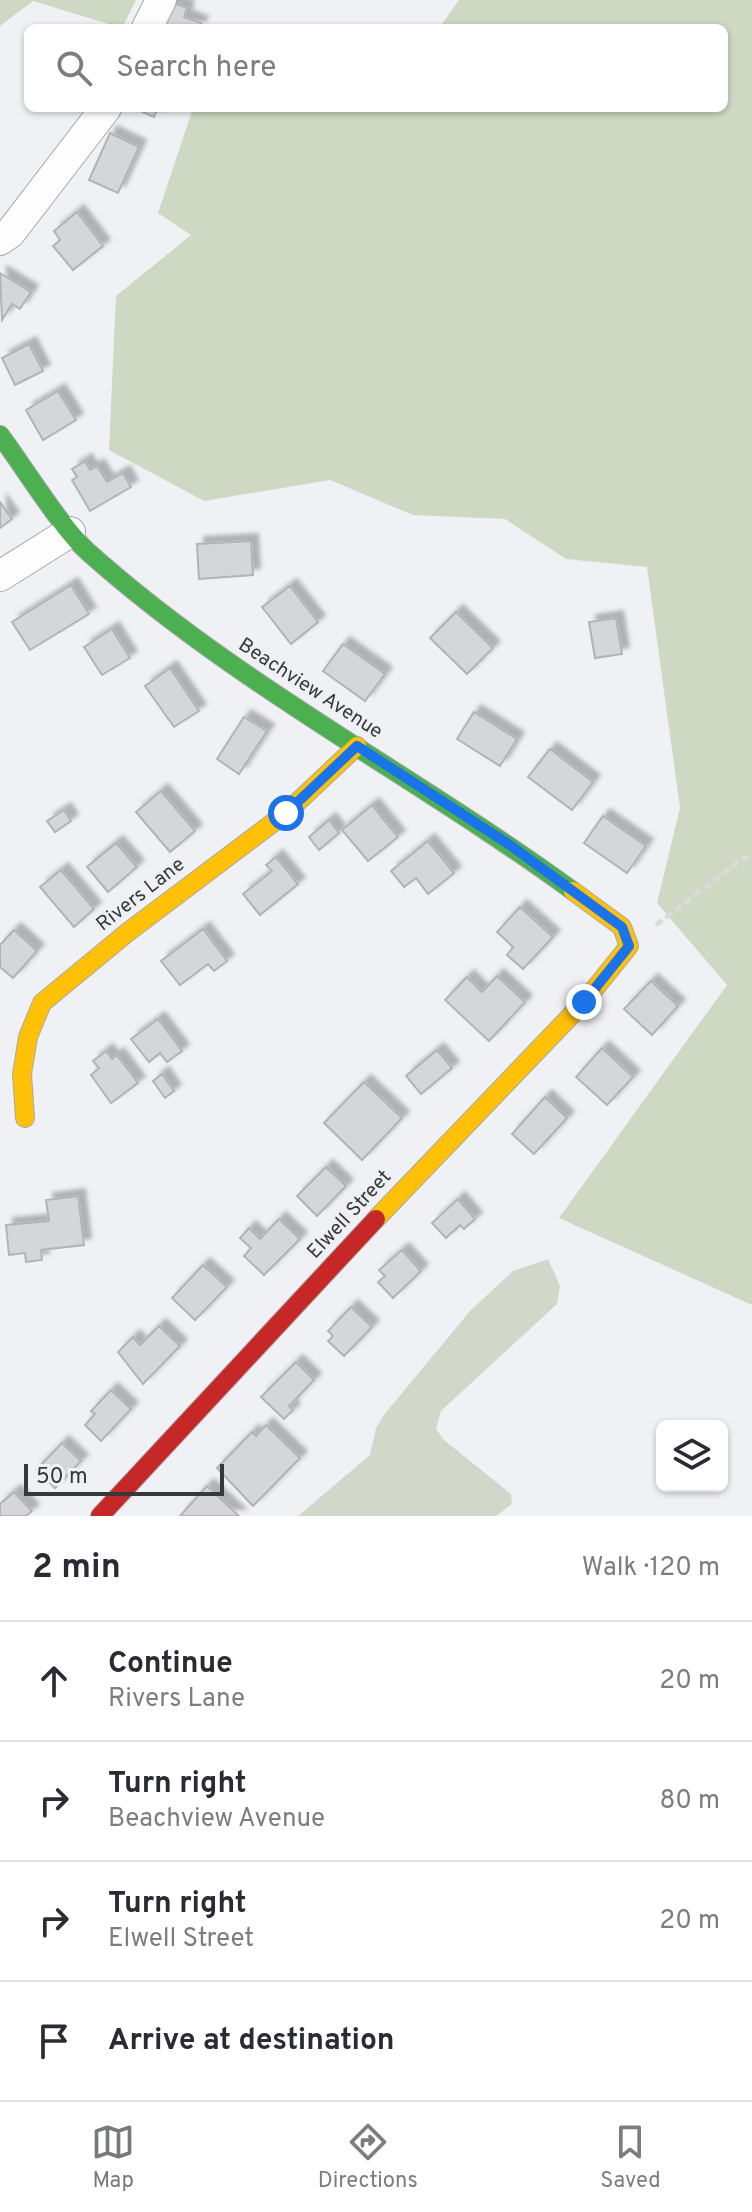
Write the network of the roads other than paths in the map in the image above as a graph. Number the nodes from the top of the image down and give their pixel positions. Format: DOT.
graph roads {
  1 [pos="161,0"];
  2 [pos="149,24"];
  3 [pos="103,112"];
  4 [pos="0,240"];
  5 [pos="0,435"];
  6 [pos="70,532"];
  7 [pos="0,576"];
  8 [pos="357,746"];
  9 [pos="629,944"];
  10 [pos="25,1118"];
  11 [pos="100,1516"];
  1 -- 2 [label="street"];
  3 -- 4 [label="street"];
  5 -- 6 [label="street, Beachview Avenue"];
  6 -- 7 [label="street"];
  6 -- 8 [label="street, Beachview Avenue"];
  8 -- 9 [label="street, Beachview Avenue"];
  8 -- 10 [label="street, Rivers Lane"];
  9 -- 11 [label="street, Elwell Street"];
}
